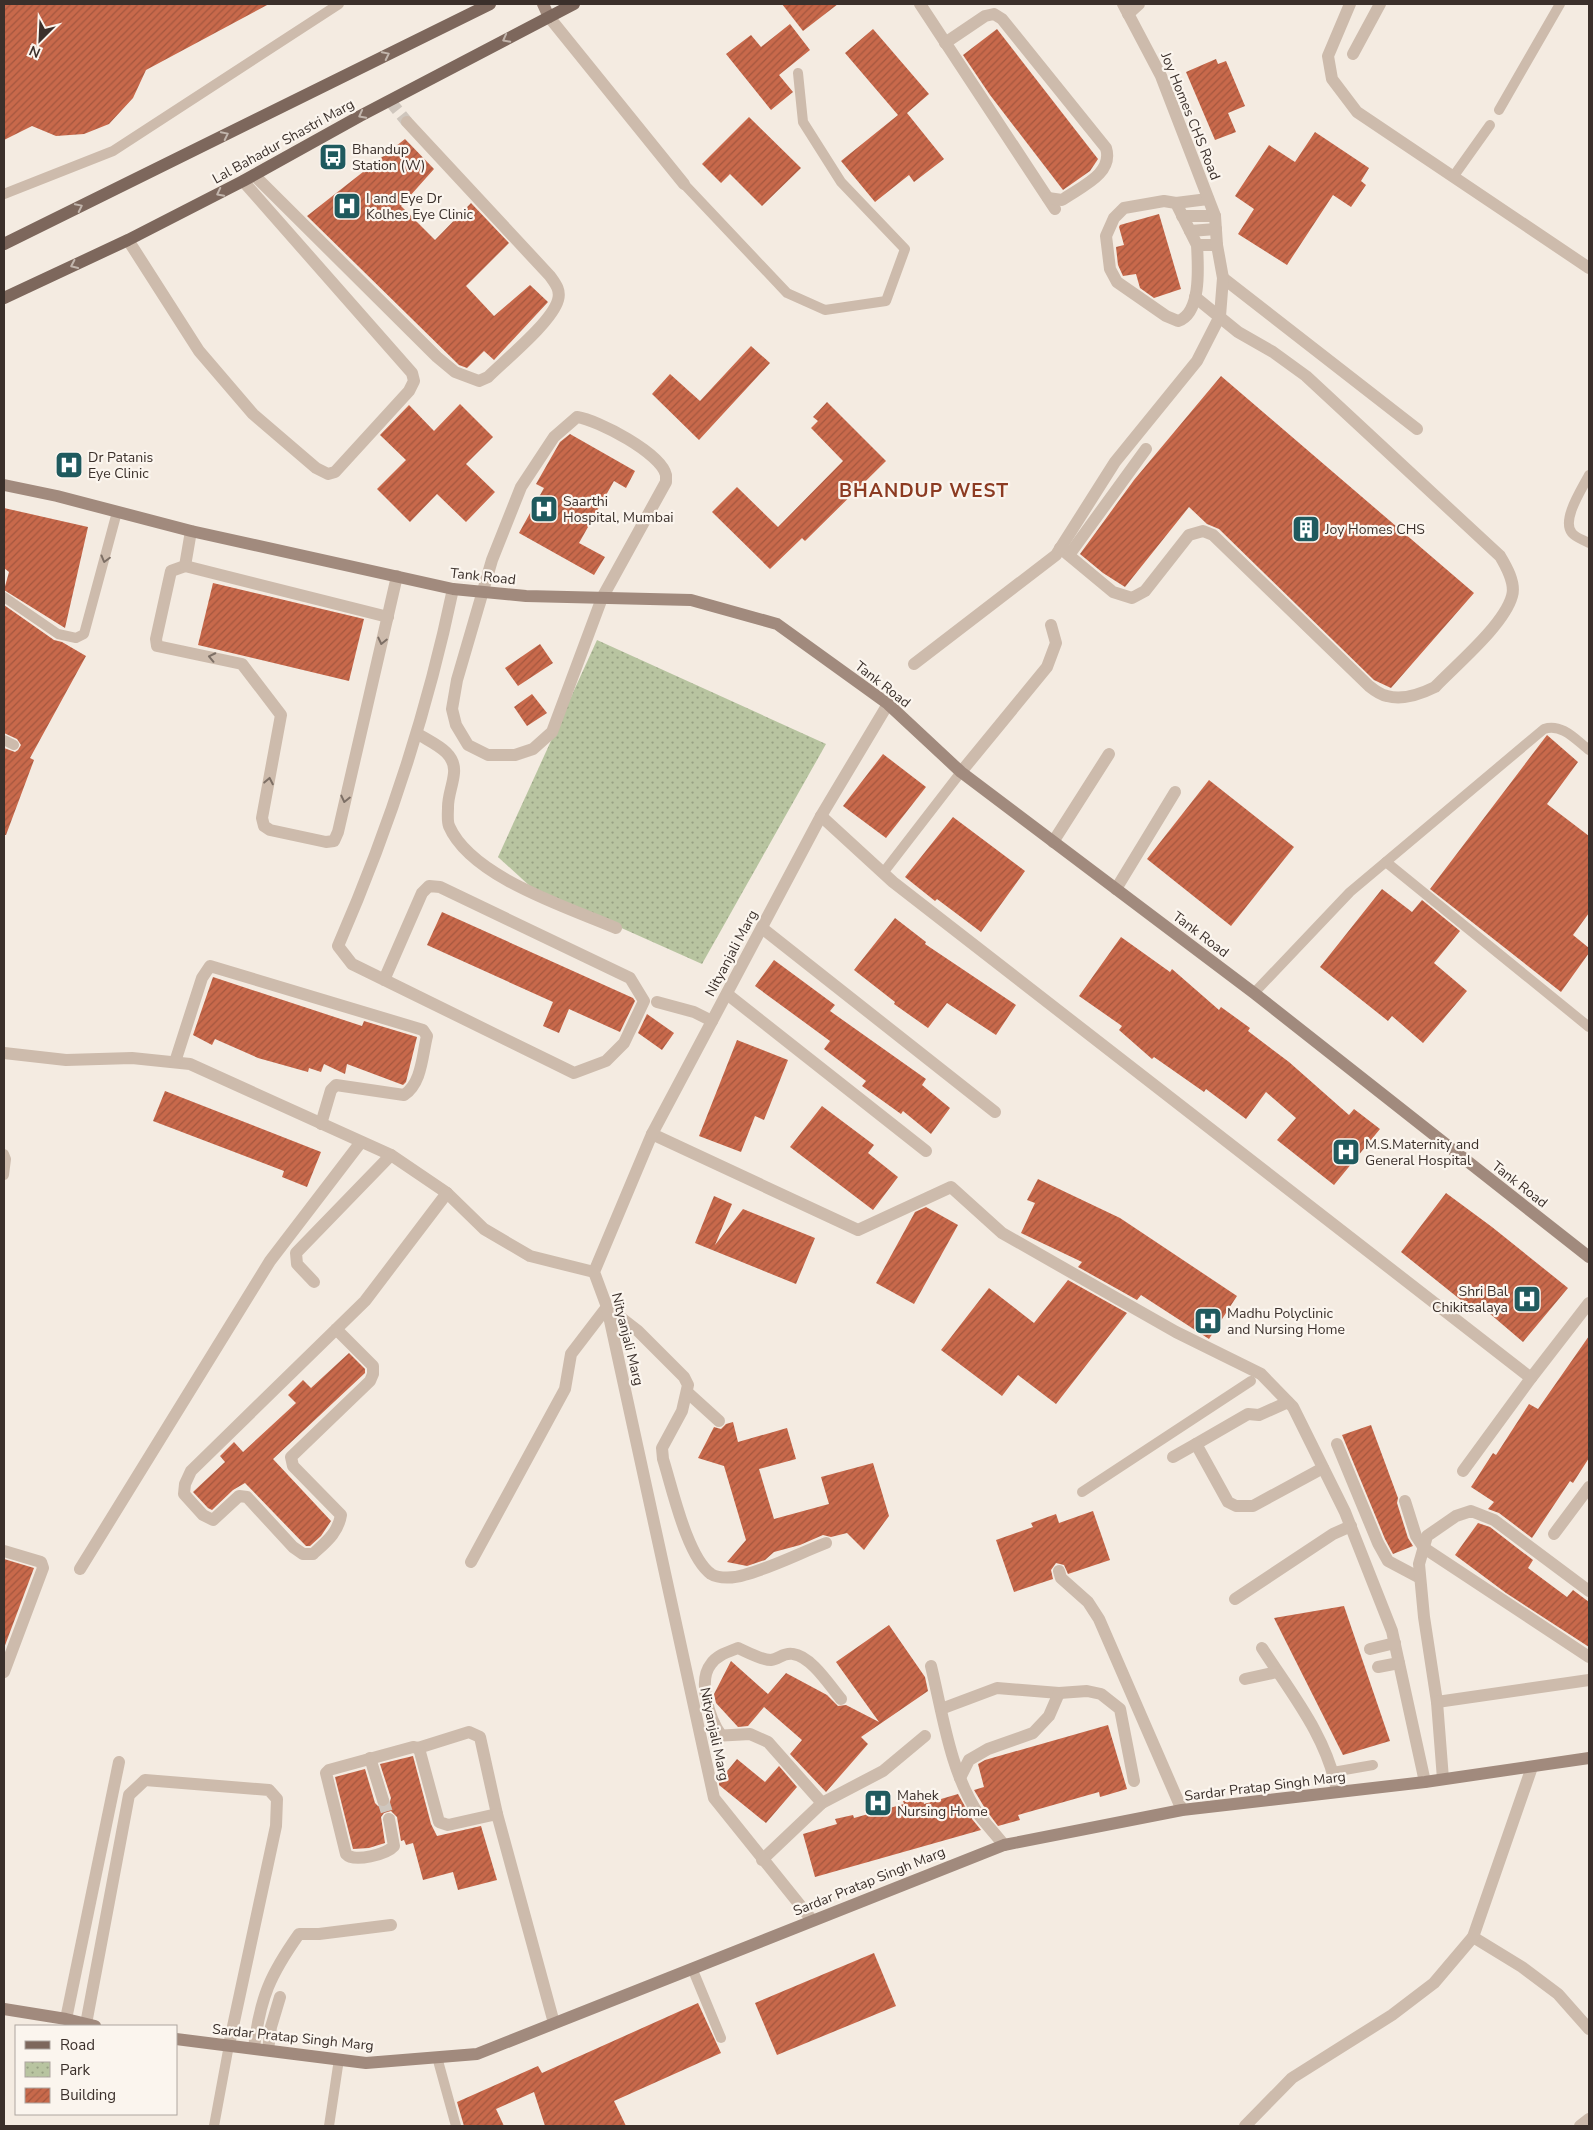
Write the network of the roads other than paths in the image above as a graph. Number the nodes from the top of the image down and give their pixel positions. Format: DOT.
graph roads {
  1 [pos="339,4"];
  2 [pos="490,4"];
  3 [pos="543,4"];
  4 [pos="574,4"];
  5 [pos="920,4"];
  6 [pos="1139,4"];
  7 [pos="1350,4"];
  8 [pos="1380,4"];
  9 [pos="1560,4"];
  10 [pos="1125,9"];
  11 [pos="549,17"];
  12 [pos="945,43"];
  13 [pos="1353,54"];
  14 [pos="798,73"];
  15 [pos="1499,110"];
  16 [pos="407,122"];
  17 [pos="1490,125"];
  18 [pos="1453,177"];
  19 [pos="249,178"];
  20 [pos="684,184"];
  21 [pos="4,194"];
  22 [pos="1048,198"];
  23 [pos="1208,199"];
  24 [pos="1176,203"];
  25 [pos="1055,210"];
  26 [pos="1182,216"];
  27 [pos="1215,223"];
  28 [pos="1190,231"];
  29 [pos="128,240"];
  30 [pos="4,244"];
  31 [pos="1197,245"];
  32 [pos="1217,245"];
  33 [pos="1198,264"];
  34 [pos="1221,268"];
  35 [pos="1589,268"];
  36 [pos="1195,297"];
  37 [pos="4,298"];
  38 [pos="1220,316"];
  39 [pos="1417,429"];
  40 [pos="1146,449"];
  41 [pos="1589,475"];
  42 [pos="4,485"];
  43 [pos="117,512"];
  44 [pos="192,531"];
  45 [pos="1589,543"];
  46 [pos="1064,551"];
  47 [pos="185,566"];
  48 [pos="397,576"];
  49 [pos="453,589"];
  50 [pos="482,592"];
  51 [pos="4,597"];
  52 [pos="602,598"];
  53 [pos="388,617"];
  54 [pos="1051,626"];
  55 [pos="914,664"];
  56 [pos="888,704"];
  57 [pos="418,734"];
  58 [pos="4,740"];
  59 [pos="14,745"];
  60 [pos="1589,750"];
  61 [pos="1109,754"];
  62 [pos="961,772"];
  63 [pos="1176,792"];
  64 [pos="821,816"];
  65 [pos="1053,842"];
  66 [pos="1386,862"];
  67 [pos="883,873"];
  68 [pos="1116,889"];
  69 [pos="616,928"];
  70 [pos="762,928"];
  71 [pos="384,980"];
  72 [pos="1254,993"];
  73 [pos="727,994"];
  74 [pos="657,1002"];
  75 [pos="712,1021"];
  76 [pos="1589,1027"];
  77 [pos="4,1053"];
  78 [pos="175,1062"];
  79 [pos="995,1112"];
  80 [pos="321,1124"];
  81 [pos="652,1134"];
  82 [pos="361,1142"];
  83 [pos="926,1151"];
  84 [pos="4,1154"];
  85 [pos="390,1155"];
  86 [pos="4,1175"];
  87 [pos="447,1193"];
  88 [pos="1589,1257"];
  89 [pos="594,1272"];
  90 [pos="314,1282"];
  91 [pos="1589,1303"];
  92 [pos="606,1306"];
  93 [pos="336,1329"];
  94 [pos="1256,1377"];
  95 [pos="1531,1378"];
  96 [pos="687,1392"];
  97 [pos="1288,1402"];
  98 [pos="719,1421"];
  99 [pos="1196,1444"];
  100 [pos="1338,1444"];
  101 [pos="1173,1457"];
  102 [pos="1323,1468"];
  103 [pos="1463,1471"];
  104 [pos="1589,1487"];
  105 [pos="1082,1492"];
  106 [pos="1405,1502"];
  107 [pos="1351,1526"];
  108 [pos="1554,1534"];
  109 [pos="826,1543"];
  110 [pos="1424,1548"];
  111 [pos="4,1551"];
  112 [pos="471,1562"];
  113 [pos="80,1569"];
  114 [pos="1059,1571"];
  115 [pos="1420,1578"];
  116 [pos="1589,1591"];
  117 [pos="1235,1599"];
  118 [pos="1395,1643"];
  119 [pos="1262,1648"];
  120 [pos="1370,1649"];
  121 [pos="1589,1657"];
  122 [pos="1399,1663"];
  123 [pos="931,1666"];
  124 [pos="1378,1667"];
  125 [pos="4,1672"];
  126 [pos="1277,1672"];
  127 [pos="1245,1680"];
  128 [pos="1589,1680"];
  129 [pos="1059,1693"];
  130 [pos="841,1699"];
  131 [pos="1437,1702"];
  132 [pos="941,1709"];
  133 [pos="721,1735"];
  134 [pos="925,1736"];
  135 [pos="700,1737"];
  136 [pos="418,1748"];
  137 [pos="370,1758"];
  138 [pos="1589,1758"];
  139 [pos="119,1762"];
  140 [pos="1373,1765"];
  141 [pos="1532,1766"];
  142 [pos="1333,1772"];
  143 [pos="960,1778"];
  144 [pos="1443,1779"];
  145 [pos="1134,1781"];
  146 [pos="1425,1782"];
  147 [pos="1337,1792"];
  148 [pos="383,1800"];
  149 [pos="822,1802"];
  150 [pos="1182,1810"];
  151 [pos="497,1814"];
  152 [pos="389,1820"];
  153 [pos="1004,1845"];
  154 [pos="762,1860"];
  155 [pos="812,1920"];
  156 [pos="391,1925"];
  157 [pos="1473,1937"];
  158 [pos="692,1968"];
  159 [pos="280,1998"];
  160 [pos="4,2009"];
  161 [pos="66,2019"];
  162 [pos="554,2023"];
  163 [pos="90,2025"];
  164 [pos="1589,2029"];
  165 [pos="721,2038"];
  166 [pos="178,2039"];
  167 [pos="229,2045"];
  168 [pos="254,2048"];
  169 [pos="268,2050"];
  170 [pos="437,2057"];
  171 [pos="339,2059"];
  172 [pos="1589,2119"];
  173 [pos="214,2126"];
  174 [pos="329,2126"];
  175 [pos="456,2126"];
  176 [pos="1245,2126"];
  177 [pos="1580,2126"];
  1 -- 21 [label="lane"];
  30 -- 2 [label="main road, Lal Bahadur Shastri Marg, one-way"];
  3 -- 11 [label="street"];
  4 -- 11 [label="main road, Lal Bahadur Shastri Marg"];
  5 -- 12 [label="street"];
  6 -- 10 [label="street"];
  7 -- 18 [label="street"];
  8 -- 13 [label="street"];
  9 -- 15 [label="lane"];
  10 -- 23 [label="street, Joy Homes CHS Road"];
  11 -- 19 [label="main road, Lal Bahadur Shastri Marg, one-way"];
  11 -- 20 [label="street"];
  12 -- 22 [label="street"];
  12 -- 22 [label="street"];
  14 -- 20 [label="lane"];
  16 -- 19 [label="street"];
  17 -- 18 [label="lane"];
  18 -- 35 [label="street"];
  19 -- 29 [label="main road, Lal Bahadur Shastri Marg, one-way"];
  19 -- 29 [label="street"];
  22 -- 25 [label="street"];
  23 -- 24 [label="street"];
  23 -- 27 [label="street, Joy Homes CHS Road"];
  24 -- 26 [label="street"];
  24 -- 36 [label="street"];
  26 -- 27 [label="street"];
  26 -- 28 [label="street"];
  27 -- 28 [label="street"];
  27 -- 32 [label="street, Joy Homes CHS Road"];
  28 -- 31 [label="street"];
  29 -- 37 [label="main road, Lal Bahadur Shastri Marg, one-way"];
  31 -- 32 [label="street"];
  31 -- 33 [label="street"];
  32 -- 34 [label="street, Joy Homes CHS Road"];
  33 -- 34 [label="street"];
  33 -- 36 [label="street"];
  34 -- 38 [label="street, Joy Homes CHS Road"];
  34 -- 39 [label="street"];
  36 -- 38 [label="street"];
  38 -- 46 [label="street"];
  38 -- 46 [label="street"];
  40 -- 46 [label="street"];
  41 -- 45 [label="lane"];
  42 -- 43 [label="street, Tank Road"];
  43 -- 44 [label="street, Tank Road"];
  43 -- 51 [label="lane, one-way"];
  44 -- 47 [label="street"];
  44 -- 48 [label="street, Tank Road"];
  46 -- 55 [label="street"];
  47 -- 53 [label="street"];
  53 -- 47 [label="street, one-way"];
  48 -- 49 [label="street, Tank Road"];
  48 -- 53 [label="street"];
  49 -- 50 [label="street, Tank Road"];
  49 -- 57 [label="street"];
  50 -- 52 [label="street, Tank Road"];
  50 -- 52 [label="street"];
  50 -- 52 [label="street"];
  52 -- 56 [label="street, Tank Road"];
  54 -- 62 [label="street"];
  56 -- 62 [label="street, Tank Road"];
  56 -- 64 [label="street, Nityanjali Marg"];
  57 -- 69 [label="street"];
  57 -- 71 [label="street"];
  58 -- 59 [label="lane"];
  60 -- 66 [label="lane"];
  61 -- 65 [label="street"];
  62 -- 65 [label="street, Tank Road"];
  62 -- 67 [label="lane"];
  63 -- 68 [label="street"];
  64 -- 67 [label="street"];
  64 -- 70 [label="street, Nityanjali Marg"];
  65 -- 68 [label="street, Tank Road"];
  66 -- 72 [label="lane"];
  66 -- 76 [label="lane"];
  67 -- 95 [label="street"];
  68 -- 72 [label="street, Tank Road"];
  70 -- 73 [label="street, Nityanjali Marg"];
  70 -- 79 [label="street"];
  71 -- 71 [label="street"];
  72 -- 88 [label="street, Tank Road"];
  73 -- 75 [label="street, Nityanjali Marg"];
  73 -- 83 [label="street"];
  74 -- 75 [label="street"];
  75 -- 81 [label="street, Nityanjali Marg"];
  77 -- 78 [label="street"];
  78 -- 80 [label="street"];
  78 -- 80 [label="street"];
  80 -- 82 [label="street"];
  81 -- 89 [label="street, Nityanjali Marg"];
  81 -- 94 [label="street"];
  82 -- 85 [label="street"];
  82 -- 113 [label="street"];
  84 -- 86 [label="lane"];
  85 -- 87 [label="street"];
  85 -- 90 [label="street"];
  87 -- 89 [label="street"];
  87 -- 93 [label="street"];
  89 -- 92 [label="street, Nityanjali Marg"];
  91 -- 95 [label="street"];
  92 -- 96 [label="street"];
  92 -- 112 [label="street"];
  92 -- 135 [label="street, Nityanjali Marg"];
  93 -- 93 [label="street"];
  94 -- 97 [label="street"];
  94 -- 105 [label="lane"];
  95 -- 103 [label="street"];
  96 -- 98 [label="street"];
  96 -- 109 [label="street"];
  97 -- 99 [label="street"];
  97 -- 102 [label="street"];
  99 -- 101 [label="street"];
  99 -- 102 [label="street"];
  100 -- 115 [label="street"];
  102 -- 107 [label="street"];
  104 -- 108 [label="street"];
  106 -- 110 [label="street"];
  107 -- 117 [label="street"];
  107 -- 118 [label="street"];
  110 -- 115 [label="street"];
  110 -- 116 [label="street"];
  110 -- 121 [label="street"];
  111 -- 125 [label="street"];
  114 -- 150 [label="street"];
  115 -- 131 [label="street"];
  118 -- 120 [label="street"];
  118 -- 122 [label="street"];
  119 -- 126 [label="street"];
  122 -- 124 [label="street"];
  122 -- 146 [label="street"];
  123 -- 132 [label="street"];
  126 -- 127 [label="street"];
  126 -- 142 [label="street"];
  128 -- 131 [label="street"];
  129 -- 132 [label="street"];
  129 -- 143 [label="street"];
  129 -- 145 [label="street"];
  130 -- 133 [label="street"];
  131 -- 144 [label="street"];
  132 -- 143 [label="street"];
  133 -- 135 [label="street"];
  133 -- 149 [label="street"];
  134 -- 149 [label="street"];
  135 -- 154 [label="street, Nityanjali Marg"];
  136 -- 137 [label="street"];
  136 -- 151 [label="street"];
  136 -- 151 [label="street"];
  137 -- 148 [label="street"];
  137 -- 152 [label="street"];
  138 -- 141 [label="street, Sardar Pratap Singh Marg"];
  139 -- 161 [label="street"];
  140 -- 142 [label="lane"];
  141 -- 144 [label="street, Sardar Pratap Singh Marg"];
  141 -- 157 [label="street"];
  142 -- 147 [label="street"];
  143 -- 153 [label="street"];
  144 -- 146 [label="street, Sardar Pratap Singh Marg"];
  146 -- 147 [label="street, Sardar Pratap Singh Marg"];
  147 -- 150 [label="street, Sardar Pratap Singh Marg"];
  149 -- 154 [label="street"];
  150 -- 153 [label="street, Sardar Pratap Singh Marg"];
  151 -- 162 [label="street"];
  153 -- 155 [label="street, Sardar Pratap Singh Marg"];
  154 -- 155 [label="street, Nityanjali Marg"];
  155 -- 158 [label="street, Sardar Pratap Singh Marg"];
  156 -- 168 [label="street"];
  157 -- 164 [label="street"];
  157 -- 176 [label="street"];
  158 -- 162 [label="street, Sardar Pratap Singh Marg"];
  158 -- 165 [label="lane"];
  159 -- 169 [label="street"];
  160 -- 161 [label="street"];
  161 -- 163 [label="street"];
  162 -- 170 [label="street, Sardar Pratap Singh Marg"];
  163 -- 167 [label="street"];
  166 -- 167 [label="street, Sardar Pratap Singh Marg"];
  167 -- 168 [label="street, Sardar Pratap Singh Marg"];
  167 -- 173 [label="lane"];
  168 -- 169 [label="street, Sardar Pratap Singh Marg"];
  169 -- 171 [label="street, Sardar Pratap Singh Marg"];
  170 -- 171 [label="street, Sardar Pratap Singh Marg"];
  170 -- 175 [label="lane"];
  171 -- 174 [label="lane"];
  172 -- 177 [label="street"];
}
